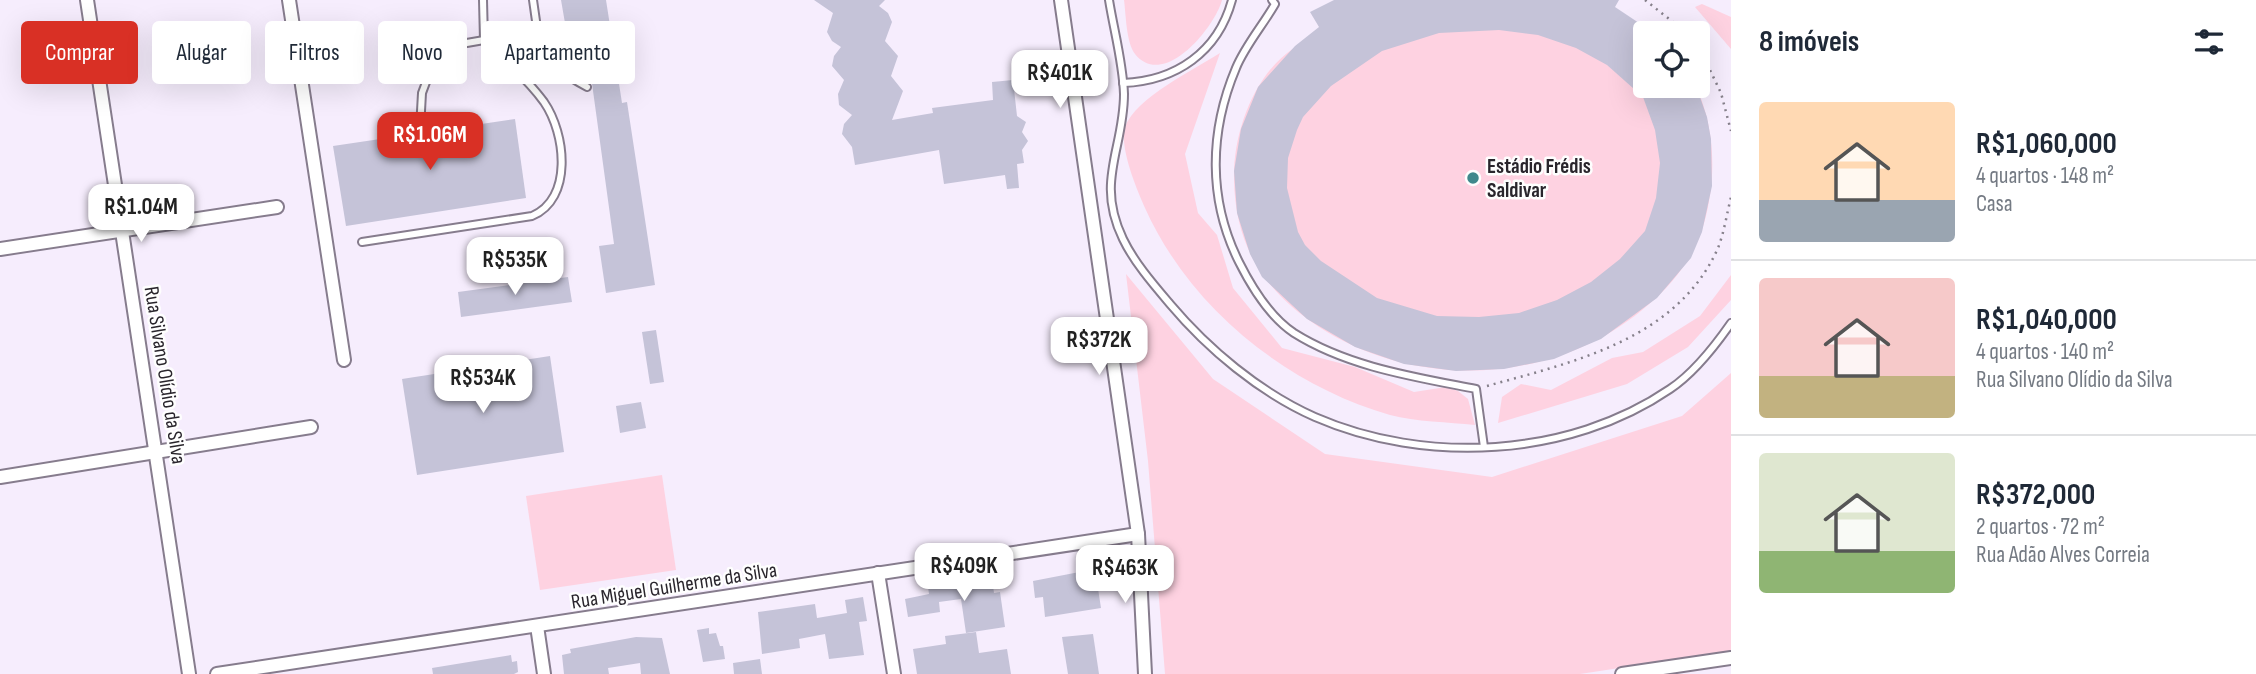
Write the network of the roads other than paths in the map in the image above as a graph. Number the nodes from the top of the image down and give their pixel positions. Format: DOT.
graph roads {
  1 [pos="87,0"];
  2 [pos="289,0"];
  3 [pos="482,0"];
  4 [pos="533,0"];
  5 [pos="1061,0"];
  6 [pos="1109,0"];
  7 [pos="1232,0"];
  8 [pos="1272,0"];
  9 [pos="483,21"];
  10 [pos="481,41"];
  11 [pos="1123,83"];
  12 [pos="526,84"];
  13 [pos="587,87"];
  14 [pos="421,129"];
  15 [pos="277,208"];
  16 [pos="124,230"];
  17 [pos="362,242"];
  18 [pos="0,249"];
  19 [pos="1731,323"];
  20 [pos="344,360"];
  21 [pos="311,427"];
  22 [pos="1484,447"];
  23 [pos="158,452"];
  24 [pos="0,477"];
  25 [pos="1138,534"];
  26 [pos="878,573"];
  27 [pos="537,626"];
  28 [pos="1731,658"];
  29 [pos="189,674"];
  30 [pos="217,674"];
  31 [pos="544,674"];
  32 [pos="894,674"];
  33 [pos="1145,674"];
  34 [pos="1622,674"];
  1 -- 16 [label="street, Rua Silvano Olídio da Silva"];
  2 -- 20 [label="street"];
  3 -- 9 [label="lane"];
  4 -- 13 [label="lane"];
  5 -- 25 [label="street"];
  6 -- 11 [label="lane"];
  7 -- 11 [label="lane"];
  8 -- 22 [label="lane"];
  10 -- 14 [label="lane"];
  11 -- 22 [label="lane"];
  12 -- 17 [label="lane"];
  15 -- 16 [label="street"];
  16 -- 18 [label="street"];
  16 -- 23 [label="street, Rua Silvano Olídio da Silva"];
  19 -- 22 [label="lane"];
  21 -- 23 [label="street"];
  23 -- 24 [label="street"];
  23 -- 29 [label="street, Rua Silvano Olídio da Silva"];
  25 -- 26 [label="street, Rua Miguel Guilherme da Silva"];
  25 -- 33 [label="street"];
  26 -- 27 [label="street, Rua Miguel Guilherme da Silva"];
  26 -- 32 [label="street"];
  27 -- 30 [label="street, Rua Miguel Guilherme da Silva"];
  27 -- 31 [label="street"];
  28 -- 34 [label="street"];
}
